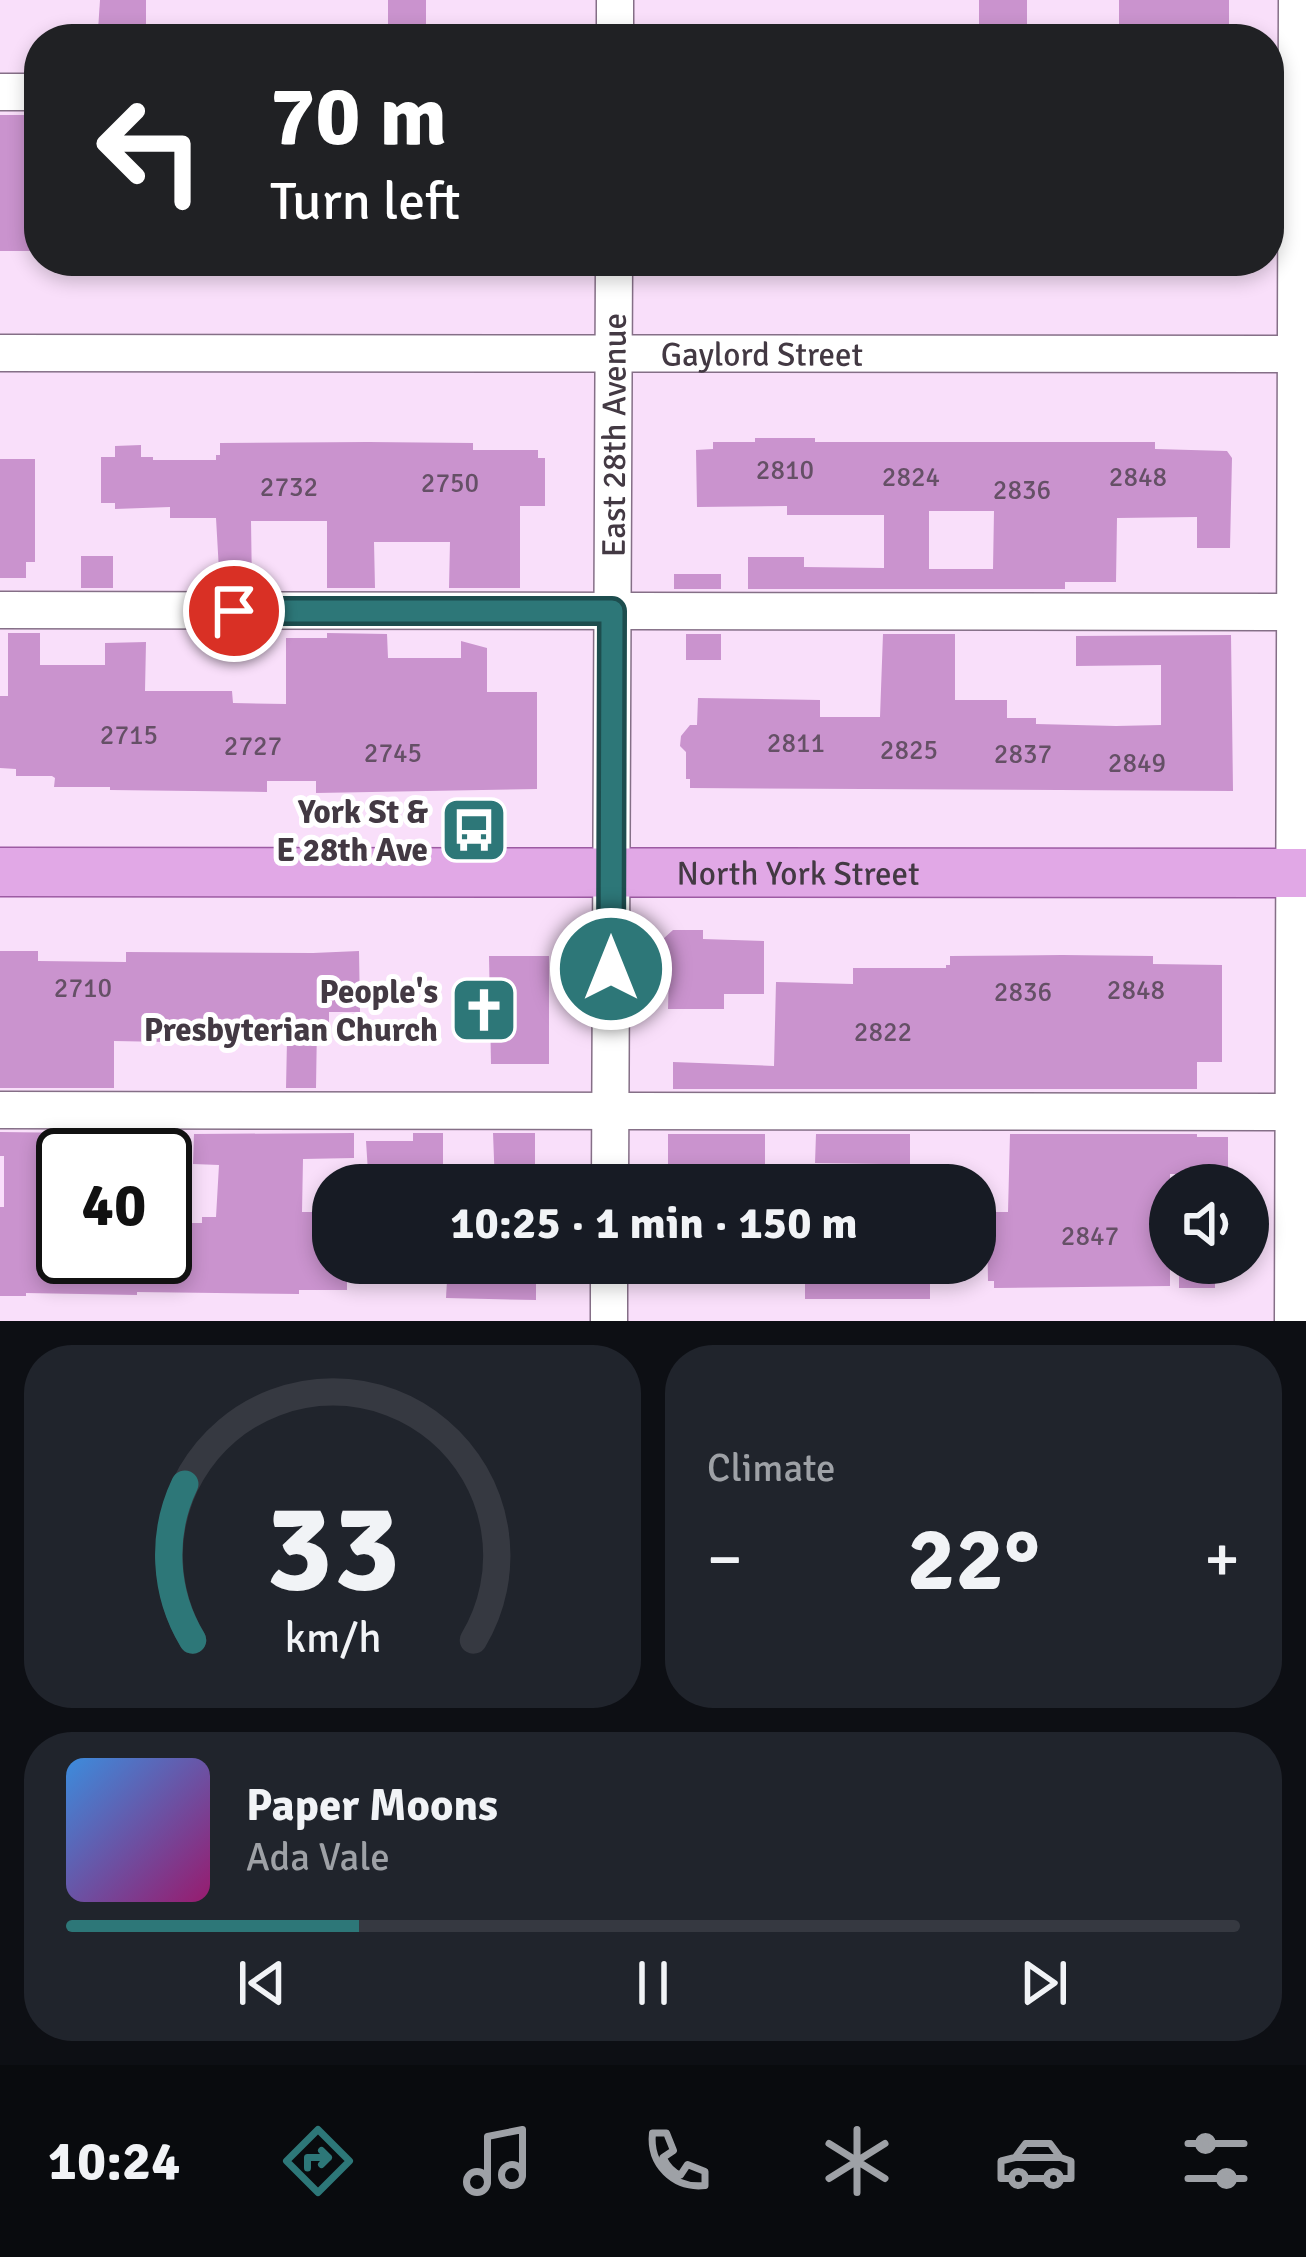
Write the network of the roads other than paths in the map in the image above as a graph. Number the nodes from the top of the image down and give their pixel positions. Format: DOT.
graph roads {
  1 [pos="1297,0"];
  2 [pos="1290,93"];
  3 [pos="614,276"];
  4 [pos="0,352"];
  5 [pos="614,353"];
  6 [pos="1301,354"];
  7 [pos="0,610"];
  8 [pos="612,611"];
  9 [pos="1301,612"];
  10 [pos="0,872"];
  11 [pos="611,872"];
  12 [pos="1300,873"];
  13 [pos="0,1110"];
  14 [pos="610,1111"];
  15 [pos="1300,1112"];
  16 [pos="610,1164"];
  17 [pos="609,1284"];
  18 [pos="609,1321"];
  19 [pos="1293,1321"];
  1 -- 2 [label="street"];
  2 -- 6 [label="street"];
  3 -- 5 [label="street, East 28th Avenue"];
  4 -- 5 [label="street, Gaylord Street"];
  5 -- 6 [label="street, Gaylord Street"];
  5 -- 8 [label="street, East 28th Avenue"];
  6 -- 9 [label="street"];
  7 -- 8 [label="street"];
  8 -- 9 [label="street"];
  8 -- 11 [label="street, East 28th Avenue"];
  9 -- 12 [label="street"];
  10 -- 11 [label="main road, North York Street"];
  11 -- 12 [label="main road, North York Street"];
  11 -- 14 [label="street, East 28th Avenue"];
  12 -- 15 [label="street"];
  13 -- 14 [label="street"];
  14 -- 15 [label="street"];
  14 -- 16 [label="street, East 28th Avenue"];
  15 -- 19 [label="street"];
  17 -- 18 [label="street"];
}
